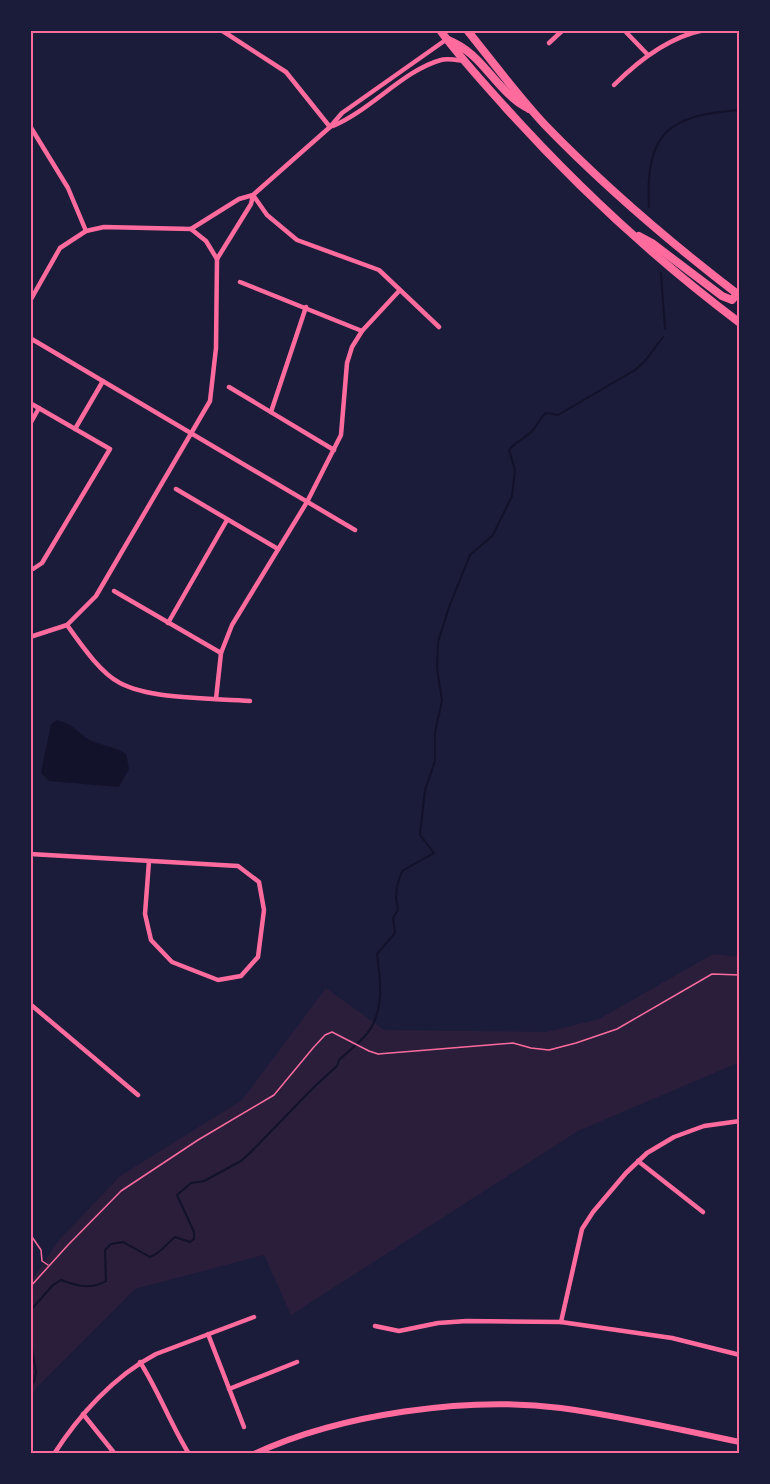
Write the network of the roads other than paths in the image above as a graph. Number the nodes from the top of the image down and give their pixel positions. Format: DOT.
graph roads {
  1 [pos="221,30"];
  2 [pos="440,30"];
  3 [pos="466,30"];
  4 [pos="563,30"];
  5 [pos="624,30"];
  6 [pos="704,30"];
  7 [pos="447,39"];
  8 [pos="549,43"];
  9 [pos="648,55"];
  10 [pos="464,61"];
  11 [pos="614,85"];
  12 [pos="535,112"];
  13 [pos="30,126"];
  14 [pos="330,127"];
  15 [pos="253,195"];
  16 [pos="191,229"];
  17 [pos="86,231"];
  18 [pos="632,234"];
  19 [pos="217,260"];
  20 [pos="240,282"];
  21 [pos="399,291"];
  22 [pos="739,295"];
  23 [pos="30,301"];
  24 [pos="306,307"];
  25 [pos="740,324"];
  26 [pos="439,327"];
  27 [pos="362,331"];
  28 [pos="30,338"];
  29 [pos="102,381"];
  30 [pos="230,387"];
  31 [pos="30,402"];
  32 [pos="39,408"];
  33 [pos="271,412"];
  34 [pos="30,424"];
  35 [pos="75,429"];
  36 [pos="191,434"];
  37 [pos="334,450"];
  38 [pos="176,489"];
  39 [pos="307,502"];
  40 [pos="227,520"];
  41 [pos="355,530"];
  42 [pos="278,549"];
  43 [pos="30,567"];
  44 [pos="114,591"];
  45 [pos="168,622"];
  46 [pos="67,625"];
  47 [pos="30,637"];
  48 [pos="220,653"];
  49 [pos="216,699"];
  50 [pos="250,701"];
  51 [pos="30,854"];
  52 [pos="149,861"];
  53 [pos="30,1004"];
  54 [pos="138,1095"];
  55 [pos="740,1121"];
  56 [pos="638,1161"];
  57 [pos="703,1212"];
  58 [pos="254,1317"];
  59 [pos="561,1322"];
  60 [pos="375,1326"];
  61 [pos="208,1334"];
  62 [pos="740,1355"];
  63 [pos="141,1362"];
  64 [pos="297,1362"];
  65 [pos="229,1389"];
  66 [pos="83,1414"];
  67 [pos="244,1427"];
  68 [pos="740,1442"];
  69 [pos="271,1450"];
  70 [pos="54,1454"];
  71 [pos="115,1454"];
  72 [pos="189,1454"];
  73 [pos="254,1454"];
  1 -- 14 [label="street"];
  2 -- 7 [label="highway"];
  3 -- 12 [label="highway"];
  4 -- 8 [label="street"];
  5 -- 9 [label="street"];
  6 -- 9 [label="street"];
  7 -- 10 [label="highway"];
  7 -- 12 [label="highway"];
  7 -- 14 [label="street"];
  9 -- 11 [label="street"];
  10 -- 14 [label="street"];
  10 -- 18 [label="highway"];
  12 -- 22 [label="highway"];
  13 -- 17 [label="street"];
  14 -- 15 [label="street"];
  15 -- 16 [label="street"];
  15 -- 19 [label="street"];
  15 -- 21 [label="street"];
  16 -- 17 [label="street"];
  16 -- 19 [label="street"];
  17 -- 23 [label="street"];
  18 -- 22 [label="highway"];
  18 -- 25 [label="highway"];
  19 -- 36 [label="street"];
  20 -- 24 [label="street"];
  21 -- 26 [label="street"];
  21 -- 27 [label="street"];
  24 -- 27 [label="street"];
  24 -- 33 [label="street"];
  27 -- 37 [label="street"];
  28 -- 29 [label="street"];
  29 -- 35 [label="street"];
  29 -- 36 [label="street"];
  30 -- 33 [label="street"];
  31 -- 32 [label="street"];
  32 -- 34 [label="street"];
  32 -- 35 [label="street"];
  33 -- 37 [label="street"];
  35 -- 43 [label="street"];
  36 -- 39 [label="street"];
  36 -- 46 [label="street"];
  37 -- 39 [label="street"];
  38 -- 40 [label="street"];
  39 -- 41 [label="street"];
  39 -- 42 [label="street"];
  40 -- 42 [label="street"];
  40 -- 45 [label="street"];
  42 -- 48 [label="street"];
  44 -- 45 [label="street"];
  45 -- 48 [label="street"];
  46 -- 47 [label="street"];
  46 -- 49 [label="street"];
  48 -- 49 [label="street"];
  49 -- 50 [label="street"];
  51 -- 52 [label="street"];
  52 -- 52 [label="street"];
  53 -- 54 [label="street"];
  55 -- 56 [label="street"];
  56 -- 57 [label="street"];
  56 -- 59 [label="street"];
  58 -- 61 [label="street"];
  59 -- 60 [label="street"];
  59 -- 62 [label="street"];
  61 -- 63 [label="street"];
  61 -- 65 [label="street"];
  63 -- 66 [label="street"];
  63 -- 72 [label="street"];
  64 -- 65 [label="street"];
  65 -- 67 [label="street"];
  66 -- 70 [label="street"];
  66 -- 71 [label="street"];
  68 -- 69 [label="main road"];
  69 -- 73 [label="main road"];
}
